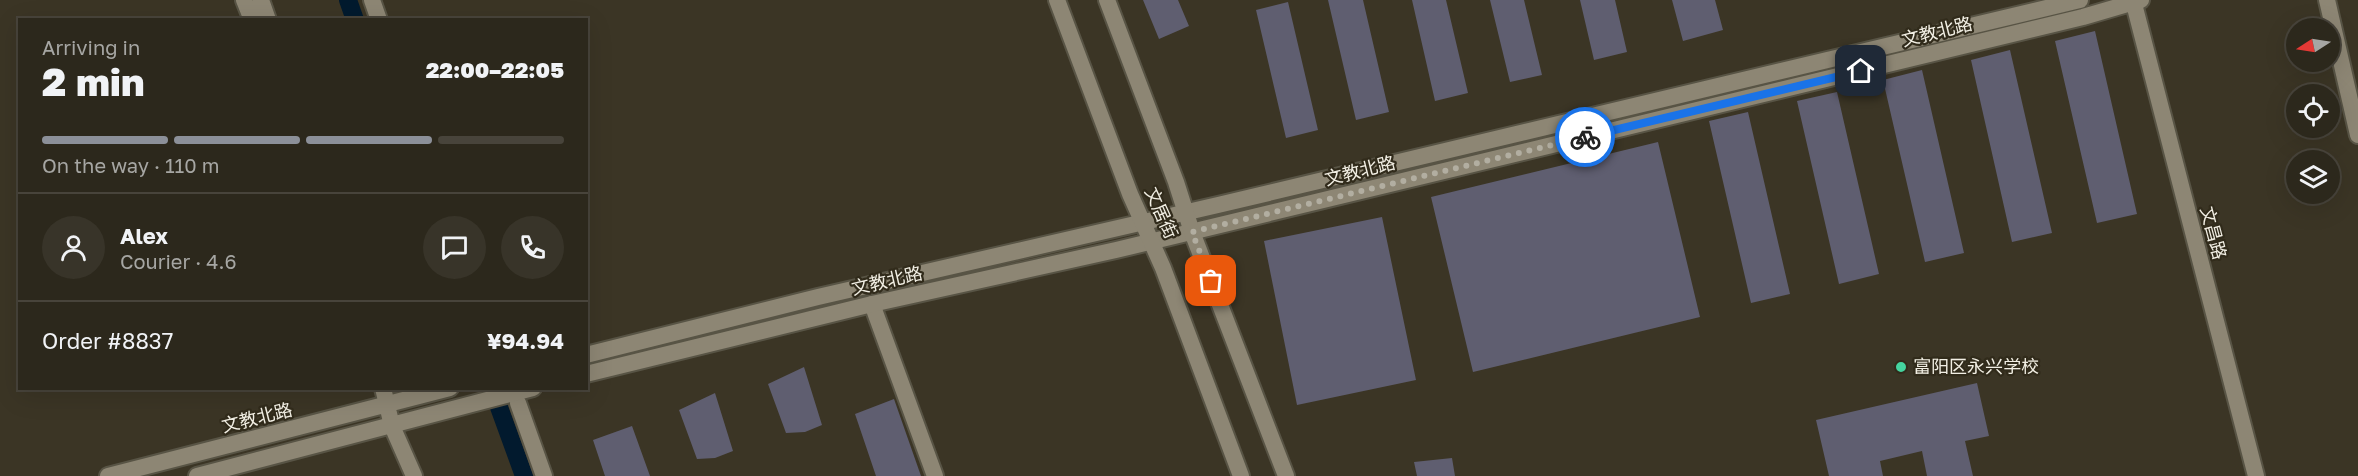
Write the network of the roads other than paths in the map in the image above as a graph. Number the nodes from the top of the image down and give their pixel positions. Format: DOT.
graph roads {
  1 [pos="244,0"];
  2 [pos="261,0"];
  3 [pos="372,0"];
  4 [pos="1057,0"];
  5 [pos="1107,0"];
  6 [pos="2080,0"];
  7 [pos="2327,0"];
  8 [pos="2136,1"];
  9 [pos="251,18"];
  10 [pos="267,18"];
  11 [pos="378,18"];
  12 [pos="2358,135"];
  13 [pos="1186,212"];
  14 [pos="1144,222"];
  15 [pos="1192,232"];
  16 [pos="1152,242"];
  17 [pos="872,304"];
  18 [pos="588,355"];
  19 [pos="588,374"];
  20 [pos="436,390"];
  21 [pos="530,390"];
  22 [pos="392,396"];
  23 [pos="516,398"];
  24 [pos="399,424"];
  25 [pos="108,476"];
  26 [pos="197,476"];
  27 [pos="414,476"];
  28 [pos="544,476"];
  29 [pos="934,476"];
  30 [pos="1241,476"];
  31 [pos="1286,476"];
  32 [pos="2256,476"];
  1 -- 9 [label="street"];
  2 -- 10 [label="street"];
  3 -- 11 [label="street"];
  4 -- 14 [label="street, 文居街"];
  5 -- 13 [label="street, 文居街"];
  6 -- 13 [label="street, 文教北路"];
  7 -- 12 [label="street"];
  8 -- 15 [label="street, 文教北路"];
  8 -- 32 [label="street, 文昌路"];
  13 -- 14 [label="street, 文教北路"];
  13 -- 15 [label="street, 文居街"];
  14 -- 16 [label="street, 文居街"];
  14 -- 18 [label="street, 文教北路"];
  15 -- 16 [label="street, 文教北路"];
  15 -- 31 [label="street, 文居街"];
  16 -- 17 [label="street, 文教北路"];
  16 -- 30 [label="street, 文居街"];
  17 -- 19 [label="street, 文教北路"];
  17 -- 29 [label="street"];
  20 -- 22 [label="street, 文教北路"];
  21 -- 23 [label="street"];
  22 -- 24 [label="street"];
  22 -- 25 [label="street, 文教北路"];
  23 -- 24 [label="street"];
  23 -- 28 [label="street"];
  24 -- 26 [label="street"];
  24 -- 27 [label="street"];
}
